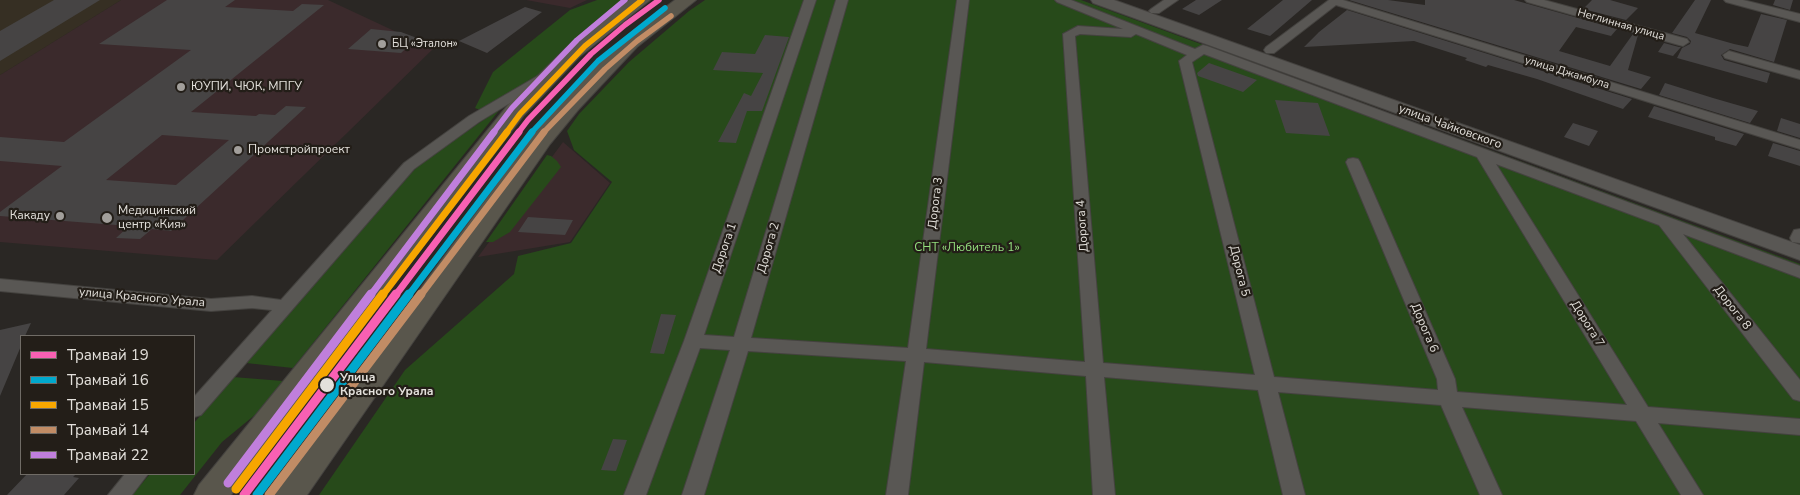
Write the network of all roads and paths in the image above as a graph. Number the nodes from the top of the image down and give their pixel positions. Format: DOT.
graph roads {
  1 [pos="641,0"];
  2 [pos="686,0"];
  3 [pos="810,0"];
  4 [pos="842,0"];
  5 [pos="963,0"];
  6 [pos="1061,0"];
  7 [pos="1099,0"];
  8 [pos="1123,0"];
  9 [pos="1172,0"];
  10 [pos="1335,0"];
  11 [pos="1531,0"];
  12 [pos="1730,0"];
  13 [pos="1155,11"];
  14 [pos="1800,18"];
  15 [pos="1145,34"];
  16 [pos="1682,42"];
  17 [pos="1270,50"];
  18 [pos="1196,54"];
  19 [pos="1730,56"];
  20 [pos="556,68"];
  21 [pos="1800,75"];
  22 [pos="1800,145"];
  23 [pos="1483,154"];
  24 [pos="1353,162"];
  25 [pos="1664,222"];
  26 [pos="1800,241"];
  27 [pos="1800,272"];
  28 [pos="0,285"];
  29 [pos="284,306"];
  30 [pos="693,341"];
  31 [pos="740,346"];
  32 [pos="916,355"];
  33 [pos="1094,369"];
  34 [pos="1267,383"];
  35 [pos="1800,394"];
  36 [pos="1448,398"];
  37 [pos="195,409"];
  38 [pos="1642,414"];
  39 [pos="1800,427"];
  40 [pos="137,475"];
  41 [pos="119,495"];
  42 [pos="211,495"];
  43 [pos="288,495"];
  44 [pos="635,495"];
  45 [pos="693,495"];
  46 [pos="898,495"];
  47 [pos="1104,495"];
  48 [pos="1294,495"];
  49 [pos="1491,495"];
  50 [pos="1692,495"];
  1 -- 20 [label="main road"];
  2 -- 43 [label="main road"];
  3 -- 30 [label="street, Дорога 1"];
  4 -- 31 [label="street, Дорога 2"];
  5 -- 32 [label="street, Дорога 3"];
  6 -- 15 [label="street"];
  7 -- 26 [label="main road, улица Чайковского"];
  8 -- 13 [label="main road, улица Чайковского"];
  9 -- 13 [label="street"];
  10 -- 17 [label="street"];
  10 -- 22 [label="street, улица Джамбула"];
  11 -- 16 [label="street, Неглинная улица"];
  12 -- 14 [label="street"];
  13 -- 17 [label="main road, улица Чайковского"];
  15 -- 18 [label="street"];
  15 -- 33 [label="street, Дорога 4"];
  17 -- 26 [label="main road, улица Чайковского"];
  18 -- 23 [label="street"];
  18 -- 34 [label="street, Дорога 5"];
  19 -- 21 [label="street"];
  20 -- 29 [label="street"];
  20 -- 42 [label="main road"];
  23 -- 25 [label="street"];
  23 -- 38 [label="street, Дорога 7"];
  24 -- 36 [label="street, Дорога 6"];
  25 -- 27 [label="street"];
  25 -- 35 [label="street, Дорога 8"];
  28 -- 29 [label="street, улица Красного Урала"];
  29 -- 37 [label="street"];
  30 -- 31 [label="street"];
  30 -- 44 [label="street, Дорога 1"];
  31 -- 32 [label="street"];
  31 -- 45 [label="street, Дорога 2"];
  32 -- 33 [label="street"];
  32 -- 46 [label="street, Дорога 3"];
  33 -- 34 [label="street"];
  33 -- 47 [label="street, Дорога 4"];
  34 -- 36 [label="street"];
  34 -- 48 [label="street, Дорога 5"];
  36 -- 38 [label="street"];
  36 -- 49 [label="street, Дорога 6"];
  38 -- 39 [label="street"];
  38 -- 50 [label="street, Дорога 7"];
  40 -- 41 [label="street"];
}
